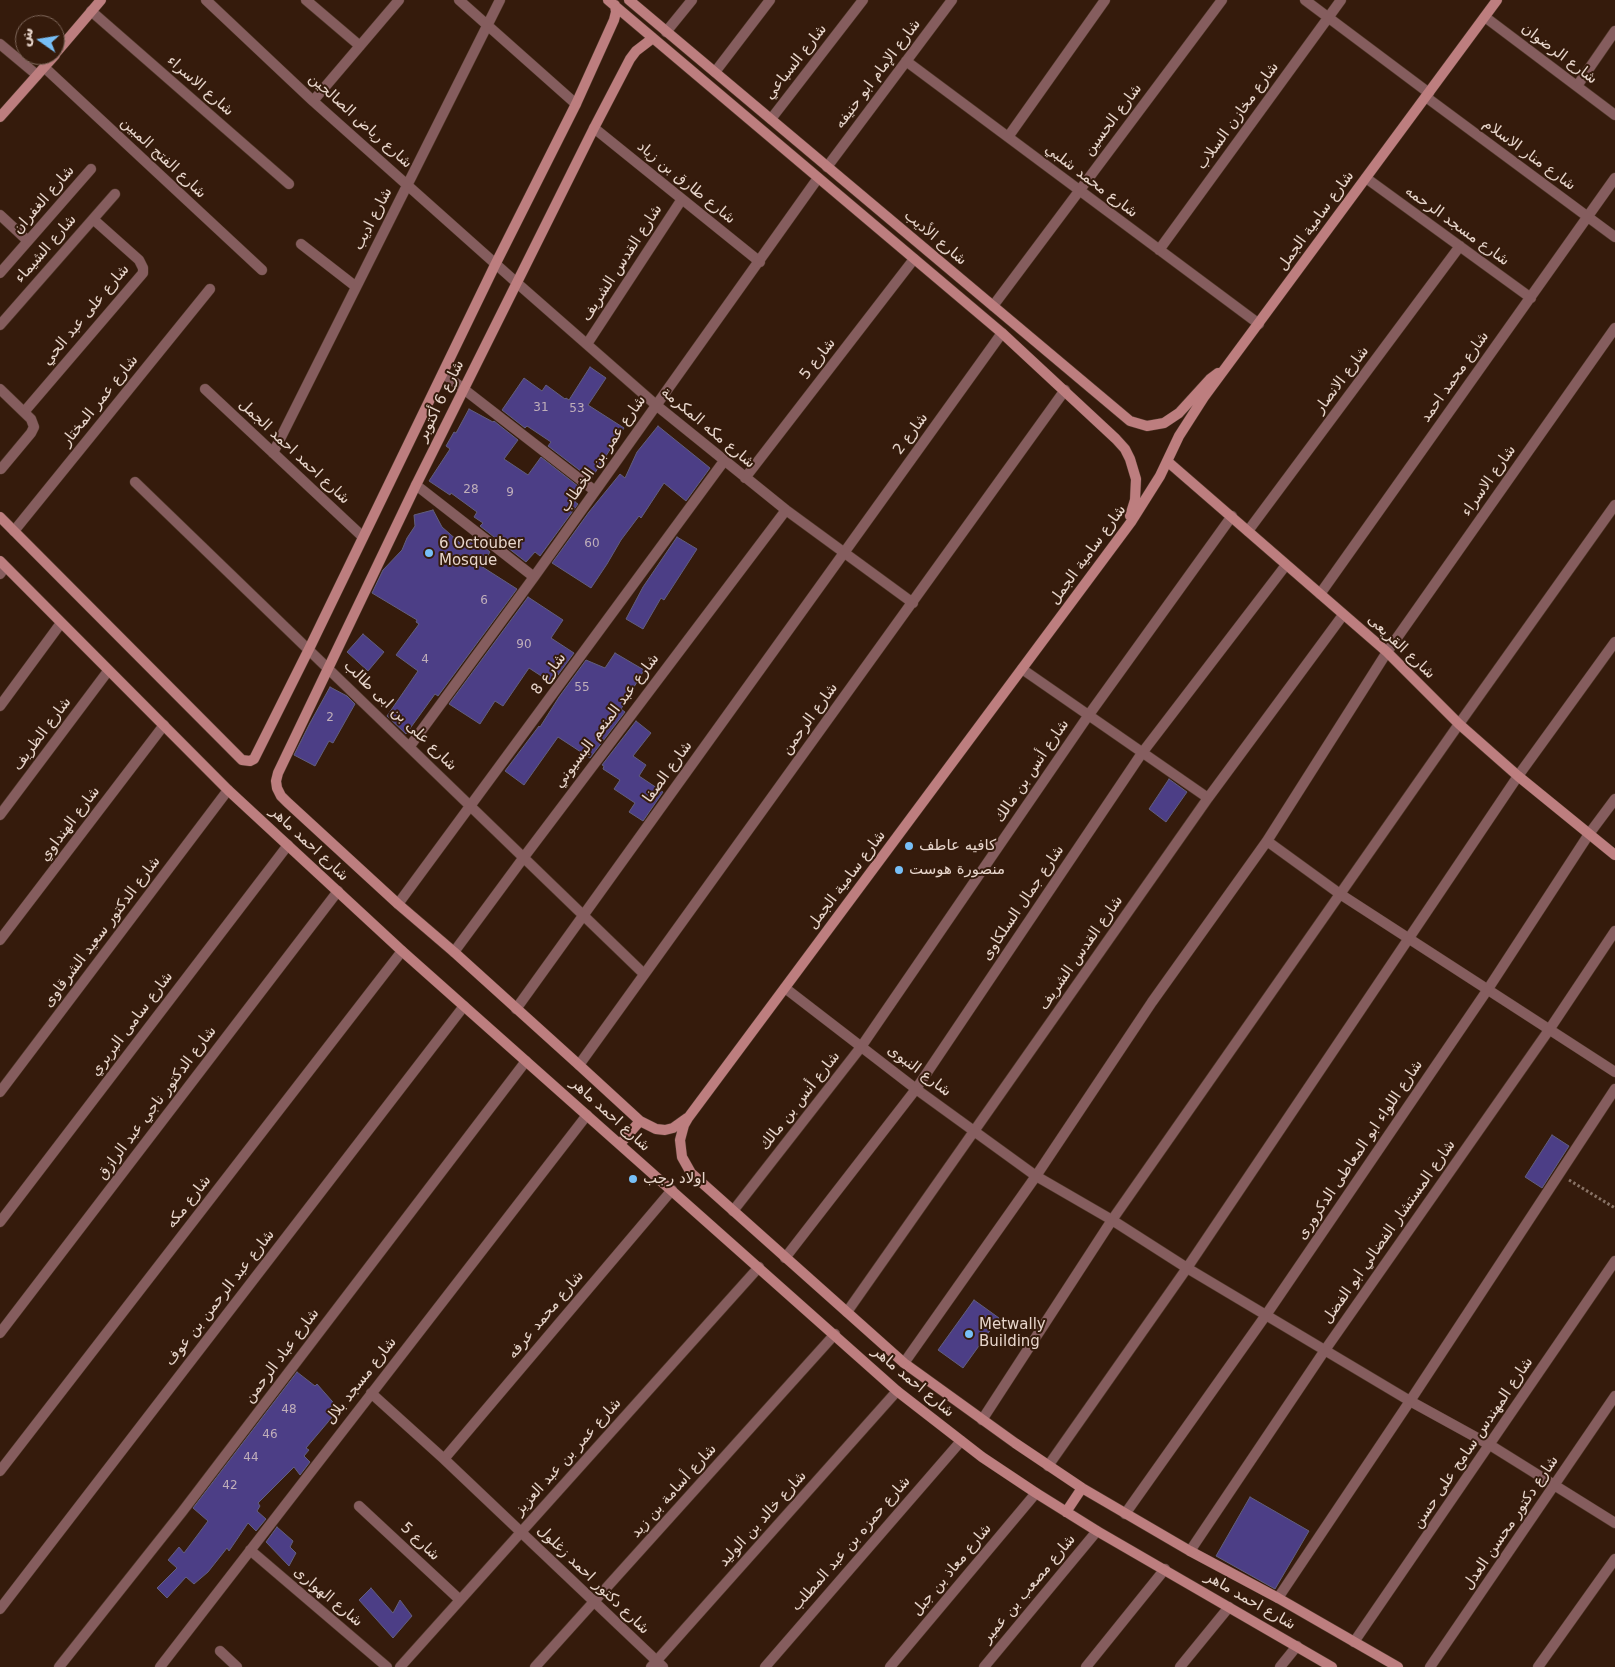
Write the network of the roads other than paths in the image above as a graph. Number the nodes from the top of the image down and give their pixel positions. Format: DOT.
graph roads {
  1 [pos="100,0"];
  2 [pos="206,0"];
  3 [pos="306,0"];
  4 [pos="459,0"];
  5 [pos="500,0"];
  6 [pos="629,0"];
  7 [pos="692,0"];
  8 [pos="770,0"];
  9 [pos="862,0"];
  10 [pos="952,0"];
  11 [pos="1105,0"];
  12 [pos="1222,0"];
  13 [pos="1305,0"];
  14 [pos="1341,0"];
  15 [pos="1497,0"];
  16 [pos="397,1"];
  17 [pos="611,3"];
  18 [pos="91,12"];
  19 [pos="1485,17"];
  20 [pos="1328,18"];
  21 [pos="487,25"];
  22 [pos="1615,31"];
  23 [pos="666,32"];
  24 [pos="653,38"];
  25 [pos="65,43"];
  26 [pos="0,44"];
  27 [pos="360,46"];
  28 [pos="906,61"];
  29 [pos="46,65"];
  30 [pos="40,71"];
  31 [pos="715,72"];
  32 [pos="1577,86"];
  33 [pos="1427,95"];
  34 [pos="313,100"];
  35 [pos="576,104"];
  36 [pos="1615,115"];
  37 [pos="0,116"];
  38 [pos="771,119"];
  39 [pos="594,128"];
  40 [pos="1008,137"];
  41 [pos="827,167"];
  42 [pos="91,169"];
  43 [pos="818,178"];
  44 [pos="1366,178"];
  45 [pos="1615,178"];
  46 [pos="289,184"];
  47 [pos="407,184"];
  48 [pos="1079,190"];
  49 [pos="115,194"];
  50 [pos="682,199"];
  51 [pos="0,215"];
  52 [pos="1588,217"];
  53 [pos="93,219"];
  54 [pos="1615,237"];
  55 [pos="28,241"];
  56 [pos="301,244"];
  57 [pos="1460,246"];
  58 [pos="1159,250"];
  59 [pos="914,259"];
  60 [pos="760,262"];
  61 [pos="496,263"];
  62 [pos="262,270"];
  63 [pos="0,273"];
  64 [pos="517,283"];
  65 [pos="355,286"];
  66 [pos="210,289"];
  67 [pos="1531,298"];
  68 [pos="993,306"];
  69 [pos="1259,324"];
  70 [pos="0,325"];
  71 [pos="1615,328"];
  72 [pos="1002,333"];
  73 [pos="587,344"];
  74 [pos="1227,367"];
  75 [pos="443,372"];
  76 [pos="464,388"];
  77 [pos="205,389"];
  78 [pos="0,390"];
  79 [pos="1065,390"];
  80 [pos="656,405"];
  81 [pos="24,412"];
  82 [pos="273,453"];
  83 [pos="724,461"];
  84 [pos="1167,461"];
  85 [pos="1,469"];
  86 [pos="745,478"];
  87 [pos="136,482"];
  88 [pos="416,485"];
  89 [pos="594,491"];
  90 [pos="1615,504"];
  91 [pos="786,510"];
  92 [pos="1232,516"];
  93 [pos="0,517"];
  94 [pos="14,531"];
  95 [pos="1248,531"];
  96 [pos="1123,533"];
  97 [pos="363,538"];
  98 [pos="845,553"];
  99 [pos="1286,565"];
  100 [pos="2,567"];
  101 [pos="534,577"];
  102 [pos="1320,594"];
  103 [pos="913,602"];
  104 [pos="1343,615"];
  105 [pos="61,623"];
  106 [pos="1615,642"];
  107 [pos="309,649"];
  108 [pos="1387,652"];
  109 [pos="328,667"];
  110 [pos="1022,669"];
  111 [pos="108,671"];
  112 [pos="0,706"];
  113 [pos="1088,716"];
  114 [pos="1459,724"];
  115 [pos="164,725"];
  116 [pos="410,746"];
  117 [pos="1142,753"];
  118 [pos="1518,776"];
  119 [pos="277,788"];
  120 [pos="228,790"];
  121 [pos="1208,798"];
  122 [pos="1615,799"];
  123 [pos="471,805"];
  124 [pos="0,815"];
  125 [pos="1589,834"];
  126 [pos="1267,841"];
  127 [pos="288,844"];
  128 [pos="1615,856"];
  129 [pos="524,857"];
  130 [pos="338,891"];
  131 [pos="1340,894"];
  132 [pos="398,904"];
  133 [pos="583,915"];
  134 [pos="1615,931"];
  135 [pos="0,940"];
  136 [pos="1408,940"];
  137 [pos="402,951"];
  138 [pos="454,952"];
  139 [pos="644,974"];
  140 [pos="785,988"];
  141 [pos="1488,989"];
  142 [pos="464,1006"];
  143 [pos="516,1008"];
  144 [pos="1549,1030"];
  145 [pos="861,1046"];
  146 [pos="526,1061"];
  147 [pos="580,1065"];
  148 [pos="1615,1072"];
  149 [pos="916,1089"];
  150 [pos="1615,1089"];
  151 [pos="0,1092"];
  152 [pos="587,1115"];
  153 [pos="688,1118"];
  154 [pos="640,1121"];
  155 [pos="974,1131"];
  156 [pos="620,1144"];
  157 [pos="1036,1176"];
  158 [pos="672,1190"];
  159 [pos="733,1212"];
  160 [pos="1112,1220"];
  161 [pos="0,1222"];
  162 [pos="785,1258"];
  163 [pos="1615,1261"];
  164 [pos="759,1267"];
  165 [pos="1187,1268"];
  166 [pos="847,1312"];
  167 [pos="1266,1315"];
  168 [pos="0,1333"];
  169 [pos="834,1334"];
  170 [pos="1325,1350"];
  171 [pos="904,1363"];
  172 [pos="897,1391"];
  173 [pos="371,1393"];
  174 [pos="1615,1396"];
  175 [pos="1410,1401"];
  176 [pos="982,1420"];
  177 [pos="961,1441"];
  178 [pos="1490,1445"];
  179 [pos="444,1459"];
  180 [pos="1048,1466"];
  181 [pos="0,1471"];
  182 [pos="1555,1485"];
  183 [pos="1082,1488"];
  184 [pos="1036,1493"];
  185 [pos="359,1506"];
  186 [pos="1066,1512"];
  187 [pos="1125,1514"];
  188 [pos="1615,1523"];
  189 [pos="1097,1531"];
  190 [pos="521,1532"];
  191 [pos="250,1550"];
  192 [pos="1190,1551"];
  193 [pos="1615,1559"];
  194 [pos="1165,1569"];
  195 [pos="1278,1598"];
  196 [pos="460,1600"];
  197 [pos="594,1602"];
  198 [pos="1229,1607"];
  199 [pos="0,1609"];
  200 [pos="1354,1642"];
  201 [pos="1297,1646"];
  202 [pos="220,1651"];
  203 [pos="657,1665"];
  204 [pos="59,1667"];
  205 [pos="160,1667"];
  206 [pos="237,1667"];
  207 [pos="387,1667"];
  208 [pos="400,1667"];
  209 [pos="535,1667"];
  210 [pos="765,1667"];
  211 [pos="890,1667"];
  212 [pos="984,1667"];
  213 [pos="1086,1667"];
  214 [pos="1180,1667"];
  215 [pos="1280,1667"];
  216 [pos="1332,1667"];
  217 [pos="1398,1667"];
  218 [pos="1430,1667"];
  219 [pos="1538,1667"];
  1 -- 18 [label="street"];
  2 -- 34 [label="street, شارع رياض الصالحين"];
  3 -- 27 [label="street"];
  4 -- 21 [label="street"];
  5 -- 21 [label="street, شارع اديب"];
  6 -- 23 [label="street, شارع الأديب"];
  7 -- 23 [label="street"];
  8 -- 31 [label="street"];
  9 -- 38 [label="street, شارع السباعي"];
  10 -- 28 [label="street, شارع الإمام ابو حنيفه"];
  11 -- 40 [label="street"];
  12 -- 48 [label="street, شارع الحسين"];
  13 -- 20 [label="street, شارع منار الاسلام"];
  14 -- 20 [label="street, شارع مخازن السلاب"];
  15 -- 19 [label="street, شارع سامية الجمل"];
  16 -- 27 [label="street"];
  17 -- 24 [label="street, شارع الأديب"];
  17 -- 35 [label="street, شارع 6 أكتوبر"];
  18 -- 25 [label="street"];
  18 -- 46 [label="street, شارع الاسراء"];
  19 -- 32 [label="street, شارع الرضوان"];
  19 -- 33 [label="street, شارع سامية الجمل"];
  20 -- 33 [label="street, شارع منار الاسلام"];
  20 -- 58 [label="street, شارع مخازن السلاب"];
  21 -- 35 [label="street"];
  21 -- 47 [label="street, شارع اديب"];
  22 -- 32 [label="street"];
  23 -- 31 [label="street, شارع الأديب"];
  24 -- 39 [label="street, شارع 6 أكتوبر"];
  24 -- 43 [label="street, شارع الأديب"];
  26 -- 30 [label="street, شارع الفتح المبين"];
  27 -- 34 [label="street"];
  28 -- 40 [label="street, شارع محمد شلبي"];
  28 -- 41 [label="street, شارع الإمام ابو حنيفه"];
  29 -- 30 [label="street"];
  30 -- 37 [label="street"];
  30 -- 62 [label="street, شارع الفتح المبين"];
  31 -- 38 [label="street, شارع الأديب"];
  32 -- 36 [label="street, شارع الرضوان"];
  33 -- 44 [label="street, شارع سامية الجمل"];
  33 -- 52 [label="street, شارع منار الاسلام"];
  34 -- 47 [label="street, شارع رياض الصالحين"];
  35 -- 61 [label="street, شارع 6 أكتوبر"];
  38 -- 41 [label="street, شارع الأديب"];
  39 -- 50 [label="street, شارع طارق بن زياد"];
  39 -- 64 [label="street, شارع 6 أكتوبر"];
  40 -- 48 [label="street, شارع محمد شلبي"];
  41 -- 68 [label="street, شارع الأديب"];
  42 -- 55 [label="street, شارع الغفران"];
  43 -- 59 [label="street, شارع الأديب"];
  43 -- 60 [label="street, شارع عمر بن الخطاب"];
  44 -- 57 [label="street, شارع مسجد الرحمه"];
  44 -- 69 [label="street, شارع سامية الجمل"];
  45 -- 52 [label="street, شارع محمد احمد"];
  47 -- 61 [label="street, شارع رياض الصالحين"];
  47 -- 65 [label="street, شارع اديب"];
  48 -- 58 [label="street, شارع محمد شلبي"];
  48 -- 68 [label="street, شارع الحسين"];
  49 -- 53 [label="street, شارع الشيماء"];
  50 -- 60 [label="street, شارع طارق بن زياد"];
  50 -- 73 [label="street, شارع القدس الشريف"];
  51 -- 55 [label="street"];
  52 -- 54 [label="street, شارع منار الاسلام"];
  52 -- 67 [label="street, شارع محمد احمد"];
  53 -- 70 [label="street, شارع الشيماء"];
  53 -- 81 [label="street, شارع على عبد الحي"];
  55 -- 63 [label="street, شارع الغفران"];
  56 -- 65 [label="street"];
  57 -- 67 [label="street, شارع مسجد الرحمه"];
  57 -- 95 [label="street, شارع الانصار"];
  58 -- 69 [label="street, شارع محمد شلبي"];
  59 -- 72 [label="street, شارع الأديب"];
  59 -- 86 [label="street, شارع 5"];
  60 -- 80 [label="street, شارع عمر بن الخطاب"];
  61 -- 64 [label="street, شارع مكه المكرمة"];
  61 -- 75 [label="street, شارع 6 أكتوبر"];
  64 -- 73 [label="street, شارع مكه المكرمة"];
  64 -- 76 [label="street, شارع 6 أكتوبر"];
  65 -- 82 [label="street, شارع اديب"];
  66 -- 94 [label="street, شارع عمر المختار"];
  67 -- 102 [label="street, شارع محمد احمد"];
  68 -- 74 [label="street, شارع الأديب"];
  69 -- 74 [label="street, شارع سامية الجمل"];
  71 -- 108 [label="street, شارع الاسراء"];
  72 -- 79 [label="street, شارع الأديب"];
  72 -- 98 [label="street, شارع 2"];
  73 -- 80 [label="street, شارع مكه المكرمة"];
  74 -- 84 [label="street, شارع سامية الجمل"];
  75 -- 76 [label="street"];
  75 -- 97 [label="street, شارع 6 أكتوبر"];
  76 -- 88 [label="street, شارع 6 أكتوبر"];
  76 -- 89 [label="street"];
  77 -- 82 [label="street, شارع احمد احمد الجمل"];
  78 -- 81 [label="street"];
  79 -- 96 [label="street, شارع الأديب"];
  79 -- 103 [label="street, شارع الرحمن"];
  80 -- 83 [label="street, شارع مكه المكرمة"];
  80 -- 89 [label="street, شارع عمر بن الخطاب"];
  81 -- 85 [label="street"];
  82 -- 97 [label="street, شارع احمد احمد الجمل"];
  83 -- 86 [label="street, شارع مكه المكرمة"];
  83 -- 123 [label="street, شارع 8"];
  84 -- 92 [label="street, شارع القريعى"];
  84 -- 96 [label="street, شارع سامية الجمل"];
  86 -- 91 [label="street, شارع مكه المكرمة"];
  87 -- 107 [label="street, شارع على بن ابى طالب"];
  88 -- 101 [label="street"];
  88 -- 109 [label="street, شارع 6 أكتوبر"];
  89 -- 101 [label="street, شارع عمر بن الخطاب"];
  90 -- 114 [label="street"];
  91 -- 98 [label="street, شارع مكه المكرمة"];
  91 -- 129 [label="street, شارع عبد المنعم البسيوني"];
  92 -- 95 [label="street, شارع القريعى"];
  92 -- 113 [label="street, شارع أنس بن مالك"];
  93 -- 94 [label="street"];
  94 -- 107 [label="street, شارع 6 أكتوبر"];
  95 -- 99 [label="street, شارع القريعى"];
  96 -- 110 [label="street, شارع سامية الجمل"];
  97 -- 107 [label="street, شارع 6 أكتوبر"];
  98 -- 103 [label="street, شارع مكه المكرمة"];
  98 -- 133 [label="street, شارع الصفا"];
  99 -- 102 [label="street, شارع القريعى"];
  99 -- 117 [label="street, شارع جمال السلكاوى"];
  100 -- 105 [label="street, شارع احمد ماهر"];
  101 -- 116 [label="street, شارع عمر بن الخطاب"];
  102 -- 104 [label="street, شارع القريعى"];
  103 -- 139 [label="street, شارع الرحمن"];
  104 -- 108 [label="street, شارع القريعى"];
  104 -- 121 [label="street, شارع القدس الشريف"];
  105 -- 111 [label="street, شارع احمد ماهر"];
  105 -- 112 [label="street"];
  106 -- 118 [label="street"];
  107 -- 109 [label="street, شارع على بن ابى طالب"];
  108 -- 114 [label="street, شارع القريعى"];
  108 -- 126 [label="street, شارع الاسراء"];
  109 -- 116 [label="street, شارع على بن ابى طالب"];
  109 -- 119 [label="street, شارع 6 أكتوبر"];
  110 -- 113 [label="street"];
  110 -- 140 [label="street, شارع سامية الجمل"];
  111 -- 115 [label="street, شارع احمد ماهر"];
  111 -- 124 [label="street, شارع الظريف"];
  113 -- 117 [label="street"];
  113 -- 145 [label="street, شارع أنس بن مالك"];
  114 -- 118 [label="street, شارع القريعى"];
  114 -- 131 [label="street"];
  115 -- 120 [label="street, شارع احمد ماهر"];
  115 -- 135 [label="street, شارع الهنداوي"];
  116 -- 123 [label="street, شارع على بن ابى طالب"];
  117 -- 121 [label="street"];
  117 -- 149 [label="street, شارع جمال السلكاوى"];
  118 -- 125 [label="street, شارع القريعى"];
  118 -- 136 [label="street"];
  119 -- 132 [label="street, شارع احمد ماهر"];
  120 -- 127 [label="street, شارع احمد ماهر"];
  120 -- 151 [label="street, شارع الدكتور سعيد الشرقاوى"];
  121 -- 155 [label="street, شارع القدس الشريف"];
  122 -- 125 [label="street, شارع اللواء ابو المعاطى الدكرورى"];
  123 -- 129 [label="street, شارع على بن ابى طالب"];
  123 -- 132 [label="street, شارع 8"];
  125 -- 128 [label="street, شارع القريعى"];
  125 -- 141 [label="street, شارع اللواء ابو المعاطى الدكرورى"];
  126 -- 131 [label="street"];
  126 -- 157 [label="street, شارع الاسراء"];
  127 -- 130 [label="street, شارع احمد ماهر"];
  127 -- 161 [label="street, شارع سامى البربري"];
  129 -- 133 [label="street, شارع على بن ابى طالب"];
  129 -- 138 [label="street, شارع عبد المنعم البسيوني"];
  130 -- 137 [label="street, شارع احمد ماهر"];
  130 -- 168 [label="street, شارع الدكتور ناجي عبد الرازق"];
  131 -- 136 [label="street"];
  131 -- 160 [label="street"];
  132 -- 138 [label="street, شارع احمد ماهر"];
  133 -- 139 [label="street, شارع على بن ابى طالب"];
  133 -- 143 [label="street, شارع الصفا"];
  134 -- 144 [label="street, شارع المستشار الفضالي ابو الفضل"];
  136 -- 141 [label="street"];
  136 -- 165 [label="street"];
  137 -- 142 [label="street, شارع احمد ماهر"];
  137 -- 181 [label="street, شارع مكه"];
  138 -- 143 [label="street, شارع احمد ماهر"];
  139 -- 147 [label="street, شارع الرحمن"];
  140 -- 145 [label="street, شارع النبوى"];
  140 -- 153 [label="street, شارع سامية الجمل"];
  141 -- 144 [label="street"];
  141 -- 167 [label="street, شارع اللواء ابو المعاطى الدكرورى"];
  142 -- 146 [label="street, شارع احمد ماهر"];
  142 -- 199 [label="street, شارع عبد الرحمن بن عوف"];
  143 -- 147 [label="street, شارع احمد ماهر"];
  144 -- 148 [label="street"];
  144 -- 170 [label="street, شارع المستشار الفضالي ابو الفضل"];
  145 -- 149 [label="street, شارع النبوى"];
  145 -- 159 [label="street, شارع أنس بن مالك"];
  146 -- 152 [label="street, شارع احمد ماهر"];
  146 -- 204 [label="street, شارع عباد الرحمن"];
  147 -- 154 [label="street, شارع احمد ماهر"];
  149 -- 155 [label="street, شارع النبوى"];
  149 -- 162 [label="street, شارع جمال السلكاوى"];
  150 -- 175 [label="street"];
  152 -- 156 [label="street, شارع احمد ماهر"];
  152 -- 173 [label="street, شارع مسجد بلال"];
  153 -- 154 [label="street, شارع احمد ماهر"];
  153 -- 159 [label="street, شارع احمد ماهر"];
  154 -- 156 [label="street"];
  155 -- 157 [label="street, شارع النبوى"];
  155 -- 166 [label="street, شارع القدس الشريف"];
  156 -- 158 [label="street, شارع احمد ماهر"];
  157 -- 160 [label="street, شارع النبوى"];
  157 -- 171 [label="street, شارع الاسراء"];
  158 -- 164 [label="street, شارع احمد ماهر"];
  158 -- 179 [label="street, شارع محمد عرفه"];
  159 -- 162 [label="street, شارع احمد ماهر"];
  160 -- 165 [label="street, شارع النبوى"];
  160 -- 176 [label="street"];
  162 -- 166 [label="street, شارع احمد ماهر"];
  163 -- 178 [label="street, شارع المهندس سامح على حسن"];
  164 -- 169 [label="street, شارع احمد ماهر"];
  164 -- 190 [label="street, شارع عمر بن عبد العزيز"];
  165 -- 167 [label="street, شارع النبوى"];
  165 -- 180 [label="street"];
  166 -- 171 [label="street, شارع احمد ماهر"];
  167 -- 170 [label="street, شارع النبوى"];
  167 -- 187 [label="street, شارع اللواء ابو المعاطى الدكرورى"];
  169 -- 172 [label="street, شارع احمد ماهر"];
  169 -- 197 [label="street, شارع أسامة بن زيد"];
  170 -- 175 [label="street, شارع النبوى"];
  170 -- 192 [label="street, شارع المستشار الفضالي ابو الفضل"];
  171 -- 176 [label="street, شارع احمد ماهر"];
  172 -- 177 [label="street, شارع احمد ماهر"];
  172 -- 203 [label="street, شارع خالد بن الوليد"];
  173 -- 179 [label="street, شارع دكتور احمد زغلول"];
  173 -- 191 [label="street, شارع مسجد بلال"];
  174 -- 182 [label="street, شارع دكتور محسن العدل"];
  175 -- 178 [label="street, شارع النبوى"];
  175 -- 195 [label="street"];
  176 -- 180 [label="street, شارع احمد ماهر"];
  177 -- 184 [label="street, شارع احمد ماهر"];
  177 -- 210 [label="street, شارع حمزه بن عبد المطلب"];
  178 -- 182 [label="street, شارع النبوى"];
  178 -- 200 [label="street, شارع المهندس سامح على حسن"];
  179 -- 190 [label="street, شارع دكتور احمد زغلول"];
  180 -- 183 [label="street, شارع احمد ماهر"];
  182 -- 188 [label="street, شارع النبوى"];
  182 -- 218 [label="street, شارع دكتور محسن العدل"];
  183 -- 186 [label="street"];
  183 -- 187 [label="street, شارع احمد ماهر"];
  184 -- 186 [label="street, شارع احمد ماهر"];
  184 -- 211 [label="street, شارع معاذ بن جبل"];
  185 -- 196 [label="street, شارع 5"];
  186 -- 189 [label="street, شارع احمد ماهر"];
  187 -- 192 [label="street, شارع احمد ماهر"];
  189 -- 194 [label="street, شارع احمد ماهر"];
  189 -- 212 [label="street, شارع مصعب بن عمير"];
  190 -- 196 [label="street, شارع عمر بن عبد العزيز"];
  190 -- 197 [label="street, شارع دكتور احمد زغلول"];
  191 -- 205 [label="street, شارع مسجد بلال"];
  191 -- 207 [label="street, شارع الهوارى"];
  192 -- 195 [label="street, شارع احمد ماهر"];
  193 -- 219 [label="street"];
  194 -- 198 [label="street, شارع احمد ماهر"];
  194 -- 213 [label="street"];
  195 -- 200 [label="street, شارع احمد ماهر"];
  196 -- 208 [label="street, شارع عمر بن عبد العزيز"];
  197 -- 203 [label="street, شارع دكتور احمد زغلول"];
  197 -- 209 [label="street, شارع أسامة بن زيد"];
  198 -- 201 [label="street, شارع احمد ماهر"];
  198 -- 214 [label="street"];
  200 -- 217 [label="street, شارع احمد ماهر"];
  201 -- 215 [label="street"];
  201 -- 216 [label="street, شارع احمد ماهر"];
  202 -- 206 [label="street"];
}
